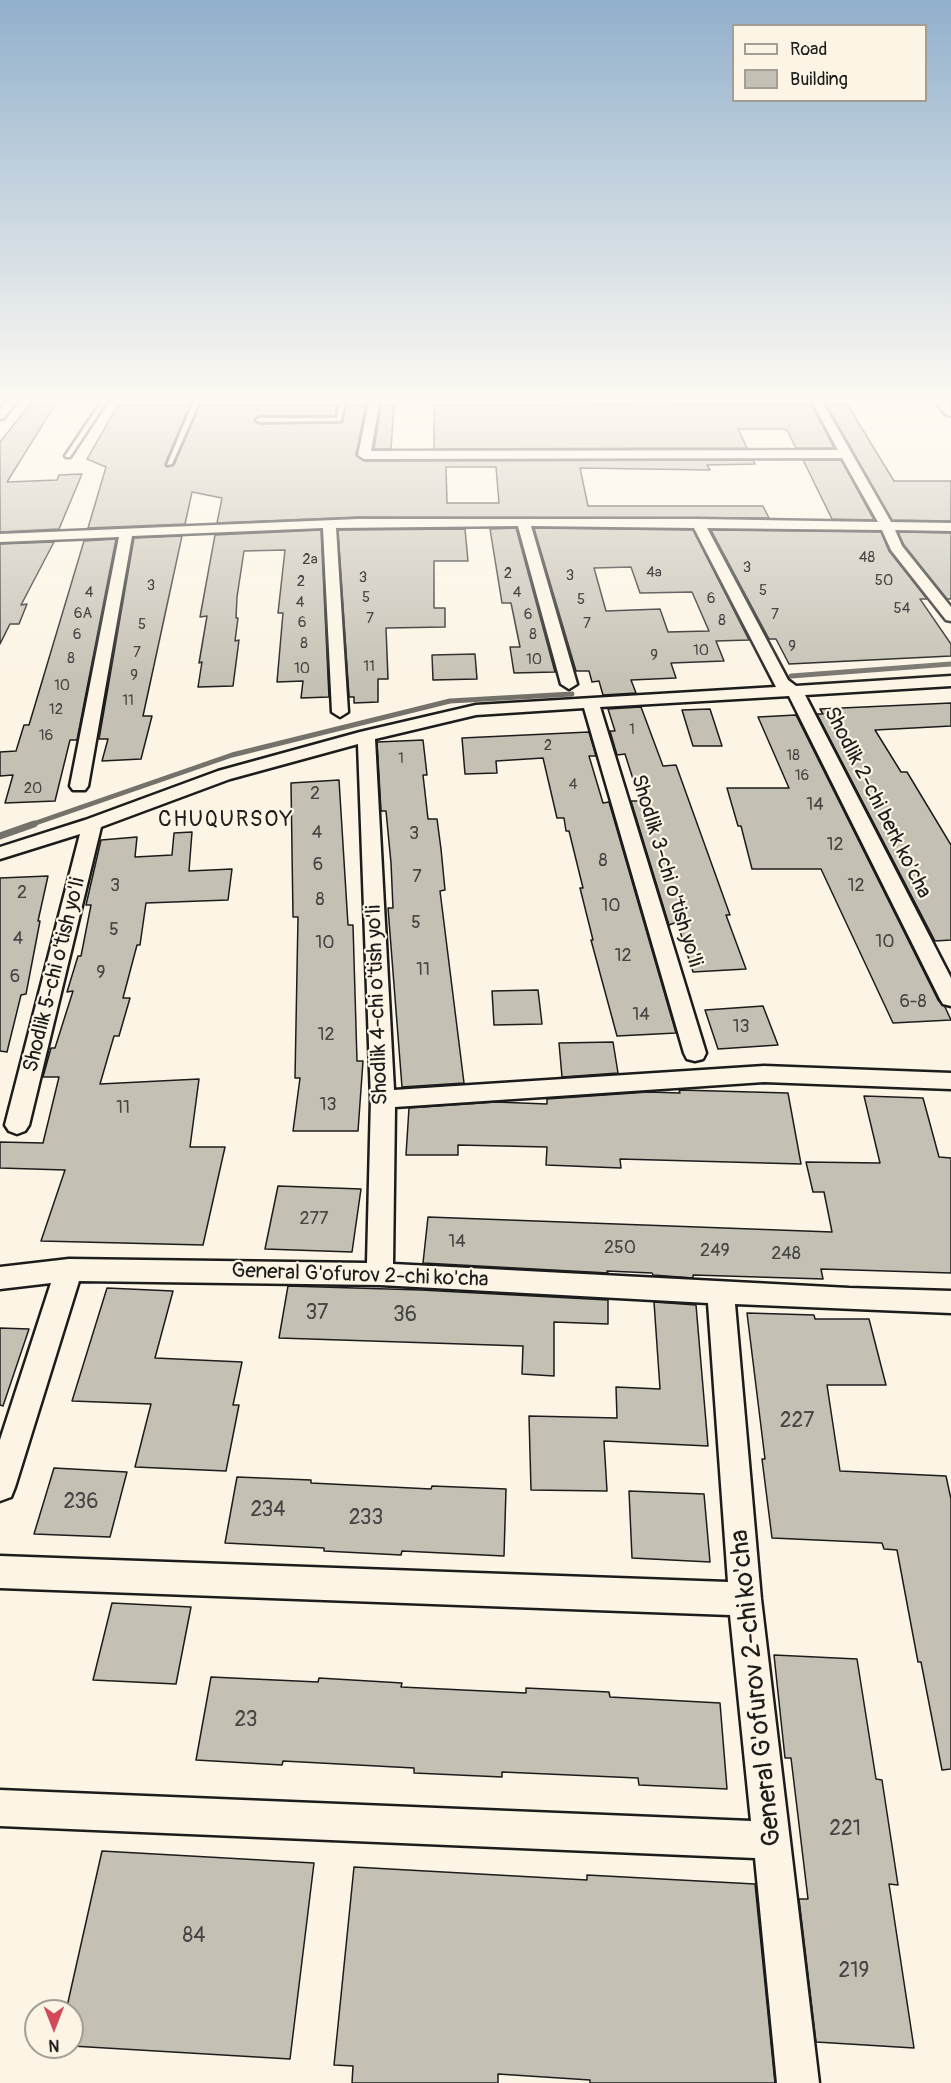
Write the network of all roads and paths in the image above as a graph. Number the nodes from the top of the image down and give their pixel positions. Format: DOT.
graph roads {
  1 [pos="870,495"];
  2 [pos="523,522"];
  3 [pos="698,523"];
  4 [pos="329,525"];
  5 [pos="887,527"];
  6 [pos="951,527"];
  7 [pos="126,533"];
  8 [pos="0,538"];
  9 [pos="951,617"];
  10 [pos="951,681"];
  11 [pos="569,684"];
  12 [pos="795,692"];
  13 [pos="590,702"];
  14 [pos="340,712"];
  15 [pos="366,736"];
  16 [pos="79,786"];
  17 [pos="92,824"];
  18 [pos="0,853"];
  19 [pos="951,999"];
  20 [pos="695,1053"];
  21 [pos="951,1081"];
  22 [pos="383,1099"];
  23 [pos="17,1125"];
  24 [pos="69,1270"];
  25 [pos="380,1274"];
  26 [pos="0,1278"];
  27 [pos="721,1293"];
  28 [pos="951,1302"];
  29 [pos="0,1487"];
  30 [pos="0,1572"];
  31 [pos="746,1599"];
  32 [pos="0,1808"];
  33 [pos="772,1840"];
  34 [pos="798,2083"];
  1 -- 5 [label="street"];
  2 -- 3 [label="street"];
  2 -- 4 [label="street"];
  2 -- 11 [label="street"];
  3 -- 5 [label="street"];
  3 -- 12 [label="street, Shodlik 2-chi berk ko'cha"];
  4 -- 7 [label="street"];
  4 -- 14 [label="street"];
  5 -- 6 [label="street"];
  5 -- 9 [label="street"];
  7 -- 8 [label="street"];
  7 -- 16 [label="street"];
  10 -- 12 [label="street"];
  12 -- 13 [label="street"];
  12 -- 19 [label="street, Shodlik 2-chi berk ko'cha"];
  13 -- 15 [label="street"];
  13 -- 20 [label="street, Shodlik 3-chi o'tish yo'li"];
  15 -- 17 [label="street"];
  15 -- 22 [label="street, Shodlik 4-chi o'tish yo'li"];
  17 -- 18 [label="street"];
  17 -- 23 [label="street, Shodlik 5-chi o'tish yo'li"];
  21 -- 22 [label="street"];
  22 -- 25 [label="street, Shodlik 4-chi o'tish yo'li"];
  24 -- 25 [label="street, General G'ofurov 2-chi ko'cha"];
  24 -- 26 [label="street, General G'ofurov 2-chi ko'cha"];
  24 -- 29 [label="street"];
  25 -- 27 [label="street, General G'ofurov 2-chi ko'cha"];
  27 -- 28 [label="street, General G'ofurov 2-chi ko'cha"];
  27 -- 31 [label="street, General G'ofurov 2-chi ko'cha"];
  30 -- 31 [label="street"];
  31 -- 33 [label="street, General G'ofurov 2-chi ko'cha"];
  32 -- 33 [label="street"];
  33 -- 34 [label="street, General G'ofurov 2-chi ko'cha"];
}
